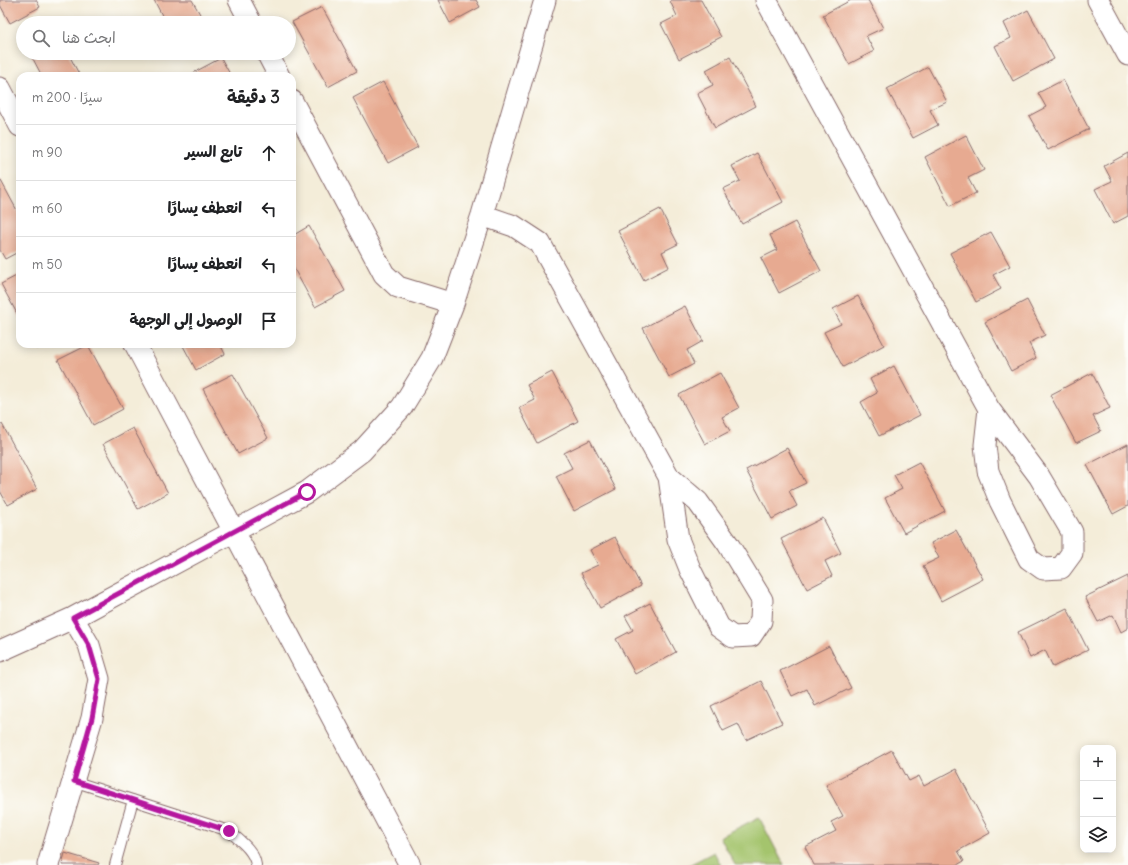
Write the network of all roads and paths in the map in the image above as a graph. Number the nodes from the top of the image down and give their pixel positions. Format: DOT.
graph roads {
  1 [pos="239,0"];
  2 [pos="545,0"];
  3 [pos="766,0"];
  4 [pos="1098,0"];
  5 [pos="247,16"];
  6 [pos="1128,55"];
  7 [pos="271,60"];
  8 [pos="277,72"];
  9 [pos="0,88"];
  10 [pos="296,109"];
  11 [pos="16,118"];
  12 [pos="482,215"];
  13 [pos="453,304"];
  14 [pos="137,348"];
  15 [pos="989,409"];
  16 [pos="669,477"];
  17 [pos="234,531"];
  18 [pos="73,618"];
  19 [pos="0,651"];
  20 [pos="74,781"];
  21 [pos="133,800"];
  22 [pos="48,865"];
  23 [pos="115,865"];
  24 [pos="256,865"];
  25 [pos="410,865"];
  1 -- 5 [label="street"];
  2 -- 12 [label="street"];
  3 -- 15 [label="street"];
  4 -- 6 [label="street"];
  7 -- 8 [label="street"];
  9 -- 11 [label="street"];
  10 -- 13 [label="street"];
  12 -- 13 [label="street"];
  12 -- 16 [label="street"];
  13 -- 17 [label="street"];
  14 -- 17 [label="street"];
  15 -- 15 [label="street"];
  16 -- 16 [label="street"];
  17 -- 18 [label="street"];
  17 -- 25 [label="street"];
  18 -- 19 [label="street"];
  18 -- 20 [label="street"];
  20 -- 21 [label="lane"];
  20 -- 22 [label="street"];
  21 -- 23 [label="lane"];
  21 -- 24 [label="lane"];
}
